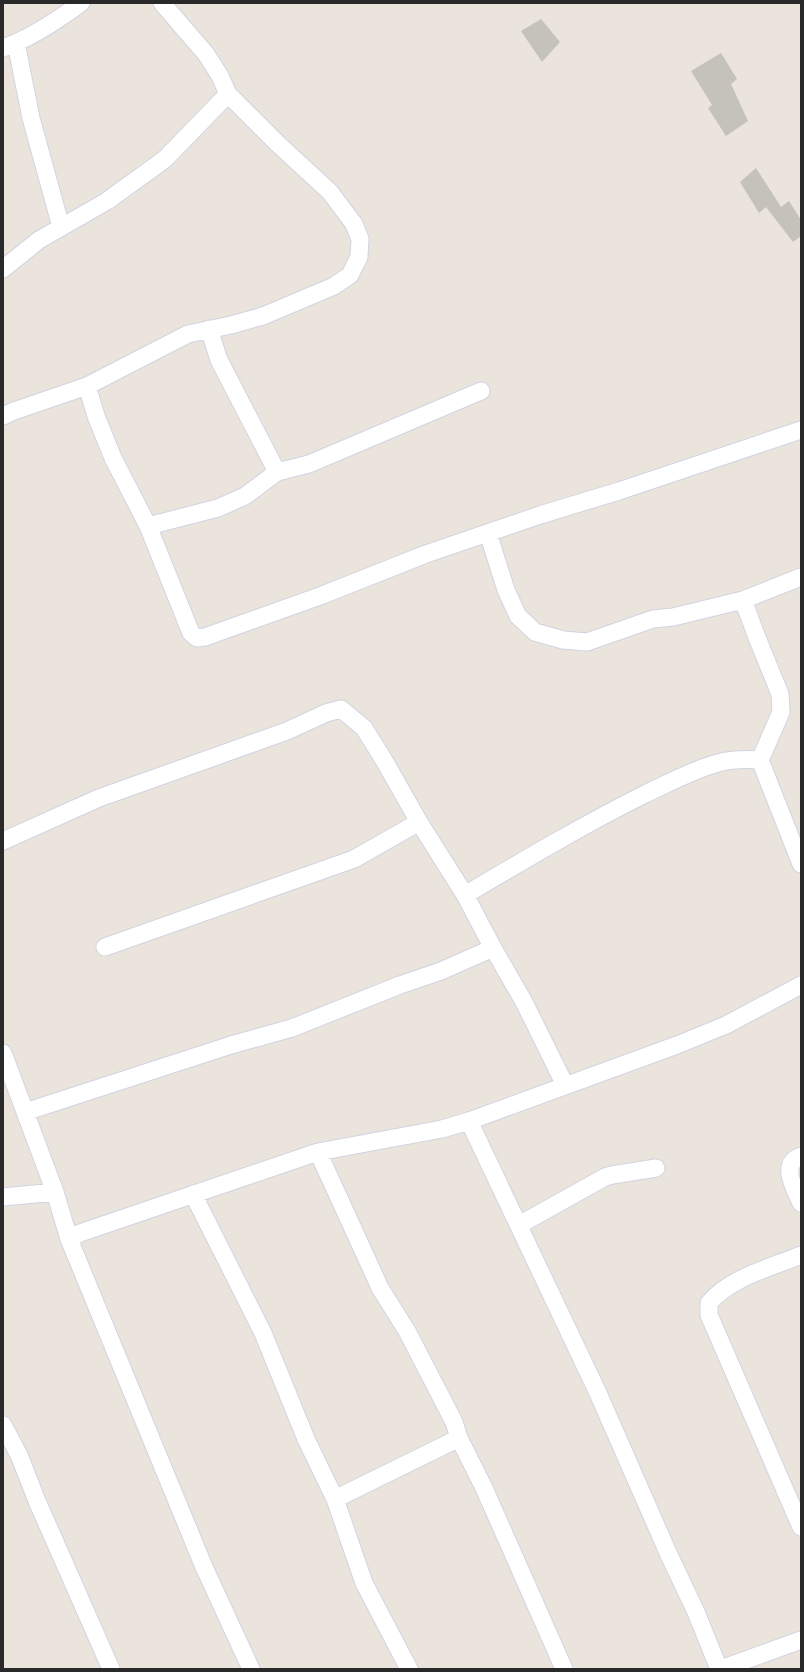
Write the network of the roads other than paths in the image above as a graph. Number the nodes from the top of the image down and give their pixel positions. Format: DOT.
graph roads {
  1 [pos="81,3"];
  2 [pos="162,3"];
  3 [pos="9,45"];
  4 [pos="228,94"];
  5 [pos="61,227"];
  6 [pos="3,269"];
  7 [pos="209,329"];
  8 [pos="87,386"];
  9 [pos="481,391"];
  10 [pos="3,416"];
  11 [pos="801,430"];
  12 [pos="277,472"];
  13 [pos="148,526"];
  14 [pos="488,533"];
  15 [pos="801,577"];
  16 [pos="743,600"];
  17 [pos="760,760"];
  18 [pos="419,822"];
  19 [pos="3,841"];
  20 [pos="801,864"];
  21 [pos="465,895"];
  22 [pos="105,947"];
  23 [pos="493,948"];
  24 [pos="801,985"];
  25 [pos="3,1053"];
  26 [pos="565,1085"];
  27 [pos="25,1112"];
  28 [pos="470,1121"];
  29 [pos="318,1152"];
  30 [pos="801,1156"];
  31 [pos="656,1168"];
  32 [pos="55,1192"];
  33 [pos="193,1194"];
  34 [pos="3,1197"];
  35 [pos="801,1203"];
  36 [pos="519,1225"];
  37 [pos="69,1239"];
  38 [pos="801,1255"];
  39 [pos="3,1425"];
  40 [pos="459,1438"];
  41 [pos="335,1499"];
  42 [pos="801,1527"];
  43 [pos="801,1640"];
  44 [pos="111,1669"];
  45 [pos="251,1669"];
  46 [pos="409,1669"];
  47 [pos="564,1669"];
  48 [pos="720,1669"];
  1 -- 3 [label="street"];
  2 -- 4 [label="street"];
  3 -- 5 [label="street"];
  4 -- 5 [label="street"];
  4 -- 7 [label="street"];
  5 -- 6 [label="street"];
  7 -- 8 [label="street"];
  7 -- 12 [label="street"];
  8 -- 10 [label="street"];
  8 -- 13 [label="street"];
  9 -- 12 [label="street"];
  11 -- 14 [label="street"];
  12 -- 13 [label="street"];
  13 -- 14 [label="street"];
  14 -- 16 [label="street"];
  15 -- 16 [label="street"];
  16 -- 17 [label="street"];
  17 -- 20 [label="street"];
  17 -- 21 [label="street"];
  18 -- 19 [label="street"];
  18 -- 21 [label="street"];
  18 -- 22 [label="street"];
  21 -- 23 [label="street"];
  23 -- 26 [label="street"];
  23 -- 27 [label="street"];
  24 -- 26 [label="street"];
  25 -- 27 [label="street"];
  26 -- 28 [label="street"];
  27 -- 32 [label="street"];
  28 -- 29 [label="street"];
  28 -- 36 [label="street"];
  29 -- 33 [label="street"];
  29 -- 40 [label="street"];
  30 -- 35 [label="street"];
  31 -- 36 [label="street"];
  32 -- 34 [label="street"];
  32 -- 37 [label="street"];
  33 -- 37 [label="street"];
  33 -- 41 [label="street"];
  36 -- 48 [label="street"];
  37 -- 45 [label="street"];
  38 -- 42 [label="street"];
  39 -- 44 [label="street"];
  40 -- 41 [label="street"];
  40 -- 47 [label="street"];
  41 -- 46 [label="street"];
  43 -- 48 [label="street"];
}
